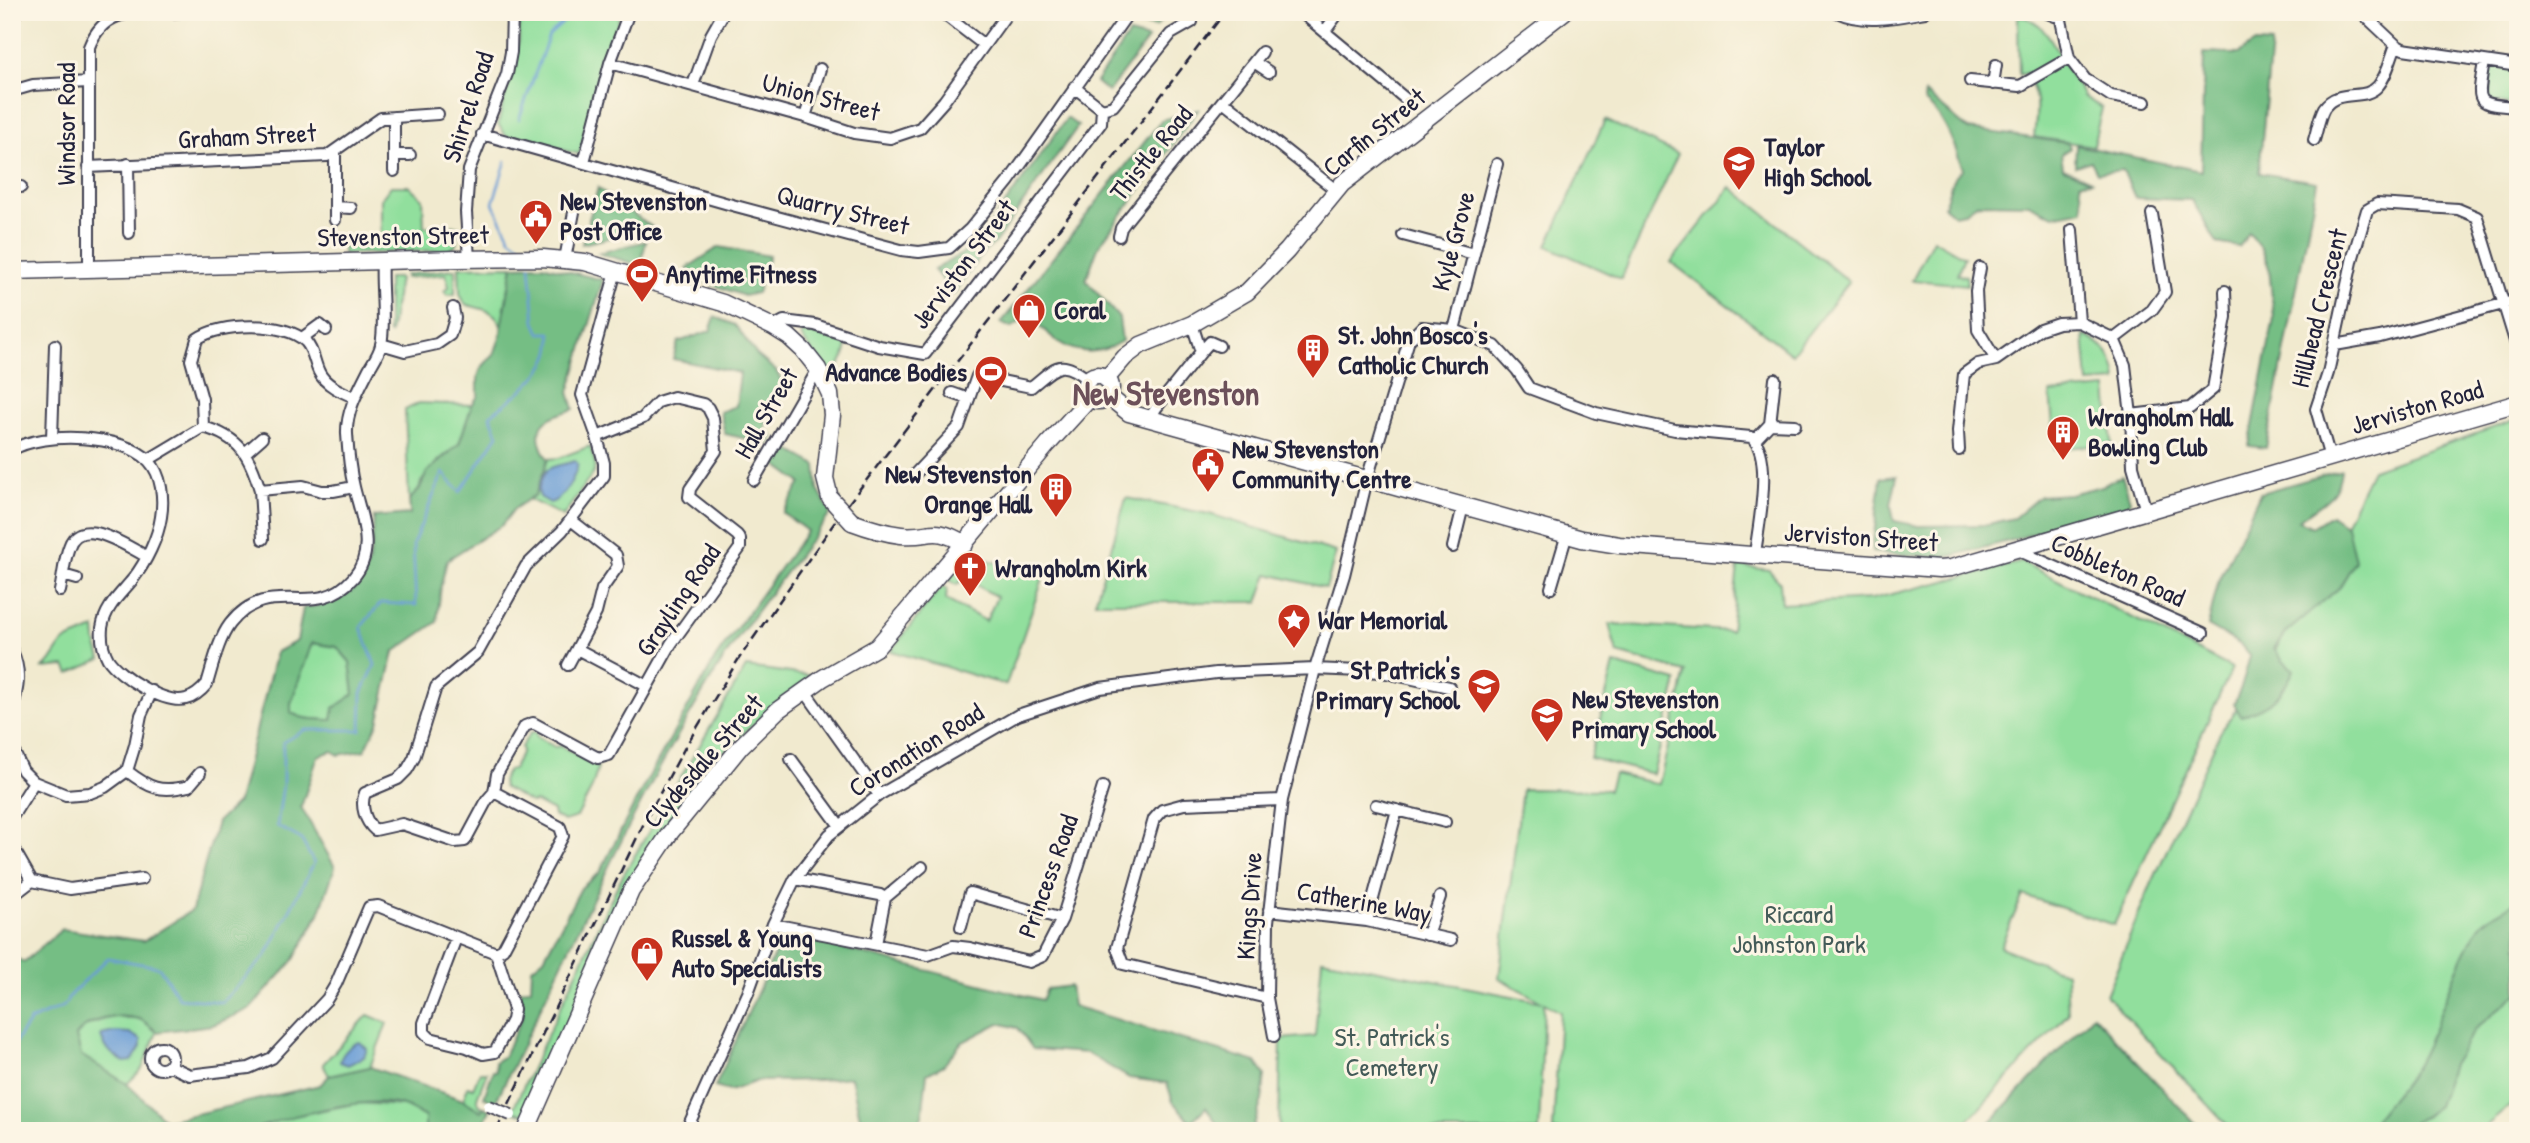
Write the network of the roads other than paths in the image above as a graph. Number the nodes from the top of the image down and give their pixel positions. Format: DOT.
graph roads {
  1 [pos="17,12"];
  2 [pos="181,12"];
  3 [pos="512,12"];
  4 [pos="629,12"];
  5 [pos="724,12"];
  6 [pos="941,12"];
  7 [pos="1008,12"];
  8 [pos="1129,12"];
  9 [pos="1301,12"];
  10 [pos="1339,12"];
  11 [pos="1564,12"];
  12 [pos="1837,12"];
  13 [pos="1925,12"];
  14 [pos="2045,12"];
  15 [pos="2361,12"];
  16 [pos="2062,14"];
  17 [pos="12,18"];
  18 [pos="1192,22"];
  19 [pos="1325,31"];
  20 [pos="2396,45"];
  21 [pos="984,46"];
  22 [pos="1262,52"];
  23 [pos="2069,58"];
  24 [pos="610,62"];
  25 [pos="1254,62"];
  26 [pos="2484,62"];
  27 [pos="1996,65"];
  28 [pos="2518,66"];
  29 [pos="820,69"];
  30 [pos="1269,72"];
  31 [pos="1970,81"];
  32 [pos="88,82"];
  33 [pos="1993,84"];
  34 [pos="693,85"];
  35 [pos="1074,87"];
  36 [pos="12,91"];
  37 [pos="412,101"];
  38 [pos="1223,101"];
  39 [pos="1408,101"];
  40 [pos="2145,102"];
  41 [pos="2518,107"];
  42 [pos="1102,109"];
  43 [pos="438,114"];
  44 [pos="412,115"];
  45 [pos="394,117"];
  46 [pos="805,117"];
  47 [pos="482,134"];
  48 [pos="2314,140"];
  49 [pos="335,151"];
  50 [pos="394,155"];
  51 [pos="410,155"];
  52 [pos="584,162"];
  53 [pos="128,164"];
  54 [pos="1497,164"];
  55 [pos="88,167"];
  56 [pos="394,171"];
  57 [pos="1336,191"];
  58 [pos="335,207"];
  59 [pos="575,207"];
  60 [pos="351,208"];
  61 [pos="2152,214"];
  62 [pos="335,220"];
  63 [pos="2072,230"];
  64 [pos="130,233"];
  65 [pos="1403,235"];
  66 [pos="1119,236"];
  67 [pos="1474,254"];
  68 [pos="469,259"];
  69 [pos="565,259"];
  70 [pos="382,260"];
  71 [pos="89,268"];
  72 [pos="1980,268"];
  73 [pos="12,271"];
  74 [pos="617,271"];
  75 [pos="2225,291"];
  76 [pos="2518,300"];
  77 [pos="2505,303"];
  78 [pos="453,308"];
  79 [pos="2079,322"];
  80 [pos="1192,324"];
  81 [pos="773,327"];
  82 [pos="326,330"];
  83 [pos="1454,330"];
  84 [pos="302,338"];
  85 [pos="2114,339"];
  86 [pos="381,344"];
  87 [pos="55,345"];
  88 [pos="2335,345"];
  89 [pos="1219,346"];
  90 [pos="2518,351"];
  91 [pos="1201,352"];
  92 [pos="1996,360"];
  93 [pos="818,369"];
  94 [pos="1107,379"];
  95 [pos="1775,379"];
  96 [pos="1088,380"];
  97 [pos="952,393"];
  98 [pos="1108,396"];
  99 [pos="354,397"];
  100 [pos="1090,398"];
  101 [pos="969,399"];
  102 [pos="2518,403"];
  103 [pos="2131,415"];
  104 [pos="1150,419"];
  105 [pos="1770,424"];
  106 [pos="1794,425"];
  107 [pos="203,427"];
  108 [pos="597,437"];
  109 [pos="52,438"];
  110 [pos="262,438"];
  111 [pos="1755,440"];
  112 [pos="12,450"];
  113 [pos="1959,450"];
  114 [pos="246,452"];
  115 [pos="2330,458"];
  116 [pos="148,460"];
  117 [pos="915,475"];
  118 [pos="1367,479"];
  119 [pos="754,480"];
  120 [pos="354,486"];
  121 [pos="260,490"];
  122 [pos="1463,506"];
  123 [pos="2146,511"];
  124 [pos="571,520"];
  125 [pos="1567,534"];
  126 [pos="264,539"];
  127 [pos="965,544"];
  128 [pos="1453,547"];
  129 [pos="2015,550"];
  130 [pos="1755,554"];
  131 [pos="146,556"];
  132 [pos="63,575"];
  133 [pos="78,579"];
  134 [pos="1551,588"];
  135 [pos="60,591"];
  136 [pos="2203,633"];
  137 [pos="577,649"];
  138 [pos="12,652"];
  139 [pos="568,665"];
  140 [pos="1315,669"];
  141 [pos="647,686"];
  142 [pos="1450,687"];
  143 [pos="152,691"];
  144 [pos="804,691"];
  145 [pos="12,710"];
  146 [pos="12,748"];
  147 [pos="791,759"];
  148 [pos="127,771"];
  149 [pos="200,773"];
  150 [pos="34,782"];
  151 [pos="1103,787"];
  152 [pos="494,792"];
  153 [pos="878,795"];
  154 [pos="1282,800"];
  155 [pos="1376,805"];
  156 [pos="1397,810"];
  157 [pos="12,817"];
  158 [pos="1445,822"];
  159 [pos="840,826"];
  160 [pos="12,846"];
  161 [pos="922,867"];
  162 [pos="142,879"];
  163 [pos="795,879"];
  164 [pos="32,881"];
  165 [pos="1440,897"];
  166 [pos="886,898"];
  167 [pos="12,905"];
  168 [pos="1269,910"];
  169 [pos="1062,919"];
  170 [pos="1367,921"];
  171 [pos="773,924"];
  172 [pos="961,927"];
  173 [pos="1427,935"];
  174 [pos="456,938"];
  175 [pos="1451,940"];
  176 [pos="876,944"];
  177 [pos="496,953"];
  178 [pos="1267,998"];
  179 [pos="1274,1036"];
  180 [pos="170,1066"];
  181 [pos="489,1106"];
  182 [pos="528,1126"];
  183 [pos="686,1131"];
  1 -- 17 [label="street"];
  2 -- 32 [label="street, Windsor Road"];
  3 -- 47 [label="street, Shirrel Road"];
  4 -- 24 [label="street"];
  5 -- 34 [label="street"];
  6 -- 21 [label="street"];
  7 -- 21 [label="street, Union Street"];
  8 -- 35 [label="street, Quarry Street"];
  9 -- 19 [label="street"];
  10 -- 19 [label="street"];
  11 -- 57 [label="main road, Carfin Street"];
  12 -- 13 [label="street"];
  14 -- 16 [label="street"];
  15 -- 20 [label="street"];
  16 -- 23 [label="street"];
  18 -- 42 [label="street, Jerviston Street"];
  19 -- 39 [label="street"];
  20 -- 26 [label="street"];
  20 -- 48 [label="street"];
  21 -- 46 [label="street, Union Street"];
  22 -- 25 [label="street, Thistle Road"];
  23 -- 33 [label="street"];
  23 -- 40 [label="street"];
  24 -- 34 [label="street, Union Street"];
  24 -- 52 [label="street"];
  25 -- 30 [label="street"];
  25 -- 38 [label="street, Thistle Road"];
  26 -- 28 [label="street"];
  26 -- 41 [label="street"];
  27 -- 33 [label="street"];
  29 -- 46 [label="street"];
  31 -- 33 [label="street"];
  32 -- 36 [label="street"];
  32 -- 55 [label="street, Windsor Road"];
  34 -- 46 [label="street, Union Street"];
  35 -- 42 [label="street"];
  35 -- 52 [label="street, Quarry Street"];
  37 -- 44 [label="street"];
  38 -- 57 [label="street"];
  38 -- 66 [label="street, Thistle Road"];
  42 -- 81 [label="street, Jerviston Street"];
  43 -- 44 [label="street, Graham Street"];
  44 -- 45 [label="street, Graham Street"];
  45 -- 49 [label="street, Graham Street"];
  45 -- 50 [label="street"];
  47 -- 52 [label="street, Quarry Street"];
  47 -- 68 [label="street, Shirrel Road"];
  49 -- 53 [label="street, Graham Street"];
  49 -- 58 [label="street"];
  50 -- 51 [label="street"];
  50 -- 56 [label="street"];
  53 -- 55 [label="street, Graham Street"];
  53 -- 64 [label="street"];
  54 -- 67 [label="street, Kyle Grove"];
  55 -- 71 [label="street, Windsor Road"];
  57 -- 80 [label="main road, Carfin Street"];
  58 -- 60 [label="street"];
  58 -- 62 [label="street"];
  59 -- 69 [label="street"];
  61 -- 85 [label="street"];
  63 -- 79 [label="street"];
  65 -- 67 [label="street"];
  67 -- 83 [label="street, Kyle Grove"];
  68 -- 69 [label="main road, Stevenston Street"];
  68 -- 70 [label="main road, Stevenston Street"];
  69 -- 74 [label="main road, Stevenston Street"];
  70 -- 71 [label="main road, Stevenston Street"];
  70 -- 86 [label="street"];
  71 -- 73 [label="main road, Stevenston Street"];
  72 -- 92 [label="street"];
  74 -- 81 [label="main road, Stevenston Street"];
  74 -- 108 [label="street"];
  75 -- 103 [label="street"];
  76 -- 77 [label="street"];
  77 -- 88 [label="street"];
  77 -- 88 [label="street, Hillhead Crescent"];
  77 -- 90 [label="street, Hillhead Crescent"];
  78 -- 86 [label="street"];
  79 -- 85 [label="street"];
  79 -- 92 [label="street"];
  80 -- 91 [label="street"];
  80 -- 94 [label="main road, Carfin Street"];
  81 -- 93 [label="main road, Stevenston Street"];
  82 -- 84 [label="street"];
  83 -- 111 [label="street"];
  83 -- 118 [label="street, Kings Drive"];
  84 -- 99 [label="street"];
  84 -- 107 [label="street"];
  85 -- 103 [label="street"];
  86 -- 99 [label="street"];
  87 -- 109 [label="street"];
  88 -- 115 [label="street, Hillhead Crescent"];
  89 -- 91 [label="street"];
  91 -- 104 [label="street"];
  92 -- 113 [label="street"];
  93 -- 119 [label="street, Hall Street"];
  93 -- 127 [label="main road, Stevenston Street, bridge"];
  94 -- 96 [label="main road"];
  94 -- 98 [label="main road"];
  95 -- 105 [label="street"];
  96 -- 100 [label="main road"];
  96 -- 101 [label="street"];
  97 -- 101 [label="street"];
  98 -- 100 [label="main road"];
  98 -- 104 [label="main road, Jerviston Street"];
  99 -- 120 [label="street"];
  100 -- 127 [label="main road, Clydesdale Street"];
  101 -- 117 [label="street"];
  102 -- 115 [label="main road, Jerviston Road"];
  103 -- 123 [label="street"];
  104 -- 118 [label="main road, Jerviston Street"];
  105 -- 106 [label="street"];
  105 -- 111 [label="street"];
  107 -- 114 [label="street"];
  107 -- 116 [label="street"];
  108 -- 124 [label="street"];
  108 -- 141 [label="street, Grayling Road"];
  109 -- 112 [label="street"];
  109 -- 116 [label="street"];
  110 -- 114 [label="street"];
  111 -- 130 [label="street"];
  114 -- 121 [label="street"];
  115 -- 123 [label="main road, Jerviston Street"];
  116 -- 131 [label="street"];
  118 -- 122 [label="main road, Jerviston Street"];
  118 -- 140 [label="street, Kings Drive"];
  120 -- 121 [label="street"];
  120 -- 143 [label="street"];
  121 -- 126 [label="street"];
  122 -- 125 [label="main road, Jerviston Street"];
  122 -- 128 [label="street"];
  123 -- 129 [label="main road, Jerviston Street"];
  124 -- 137 [label="street"];
  124 -- 152 [label="street, Grayling Road"];
  125 -- 130 [label="main road, Jerviston Street"];
  125 -- 134 [label="street"];
  127 -- 144 [label="main road, Clydesdale Street"];
  129 -- 130 [label="main road, Jerviston Street"];
  129 -- 136 [label="street, Cobbleton Road"];
  131 -- 132 [label="street"];
  131 -- 143 [label="street"];
  132 -- 133 [label="street"];
  132 -- 135 [label="street"];
  137 -- 139 [label="street"];
  137 -- 141 [label="street"];
  138 -- 145 [label="street"];
  140 -- 142 [label="street, Coronation Road"];
  140 -- 153 [label="street, Coronation Road"];
  140 -- 154 [label="street, Kings Drive"];
  141 -- 152 [label="street, Grayling Road"];
  143 -- 148 [label="street"];
  144 -- 153 [label="street"];
  144 -- 182 [label="main road, Clydesdale Street"];
  146 -- 150 [label="street"];
  147 -- 159 [label="street"];
  148 -- 149 [label="street"];
  148 -- 150 [label="street"];
  150 -- 157 [label="street"];
  151 -- 169 [label="street, Princess Road"];
  152 -- 177 [label="street"];
  153 -- 159 [label="street, Coronation Road"];
  154 -- 168 [label="street, Kings Drive"];
  154 -- 178 [label="street"];
  155 -- 156 [label="street"];
  156 -- 158 [label="street"];
  156 -- 170 [label="street"];
  159 -- 163 [label="street, Coronation Road"];
  160 -- 164 [label="street"];
  161 -- 166 [label="street"];
  162 -- 164 [label="street"];
  163 -- 166 [label="street"];
  163 -- 171 [label="street, Coronation Road"];
  164 -- 167 [label="street"];
  165 -- 173 [label="street"];
  166 -- 176 [label="street"];
  168 -- 170 [label="street, Catherine Way"];
  168 -- 178 [label="street, Kings Drive"];
  169 -- 172 [label="street"];
  169 -- 176 [label="street, Princess Road"];
  170 -- 173 [label="street, Catherine Way"];
  171 -- 176 [label="street, Princess Road"];
  171 -- 183 [label="street, Coronation Road"];
  173 -- 175 [label="street, Catherine Way"];
  174 -- 177 [label="street"];
  174 -- 177 [label="street"];
  174 -- 180 [label="street"];
  178 -- 179 [label="street, Kings Drive"];
  181 -- 182 [label="street, bridge"];
}
